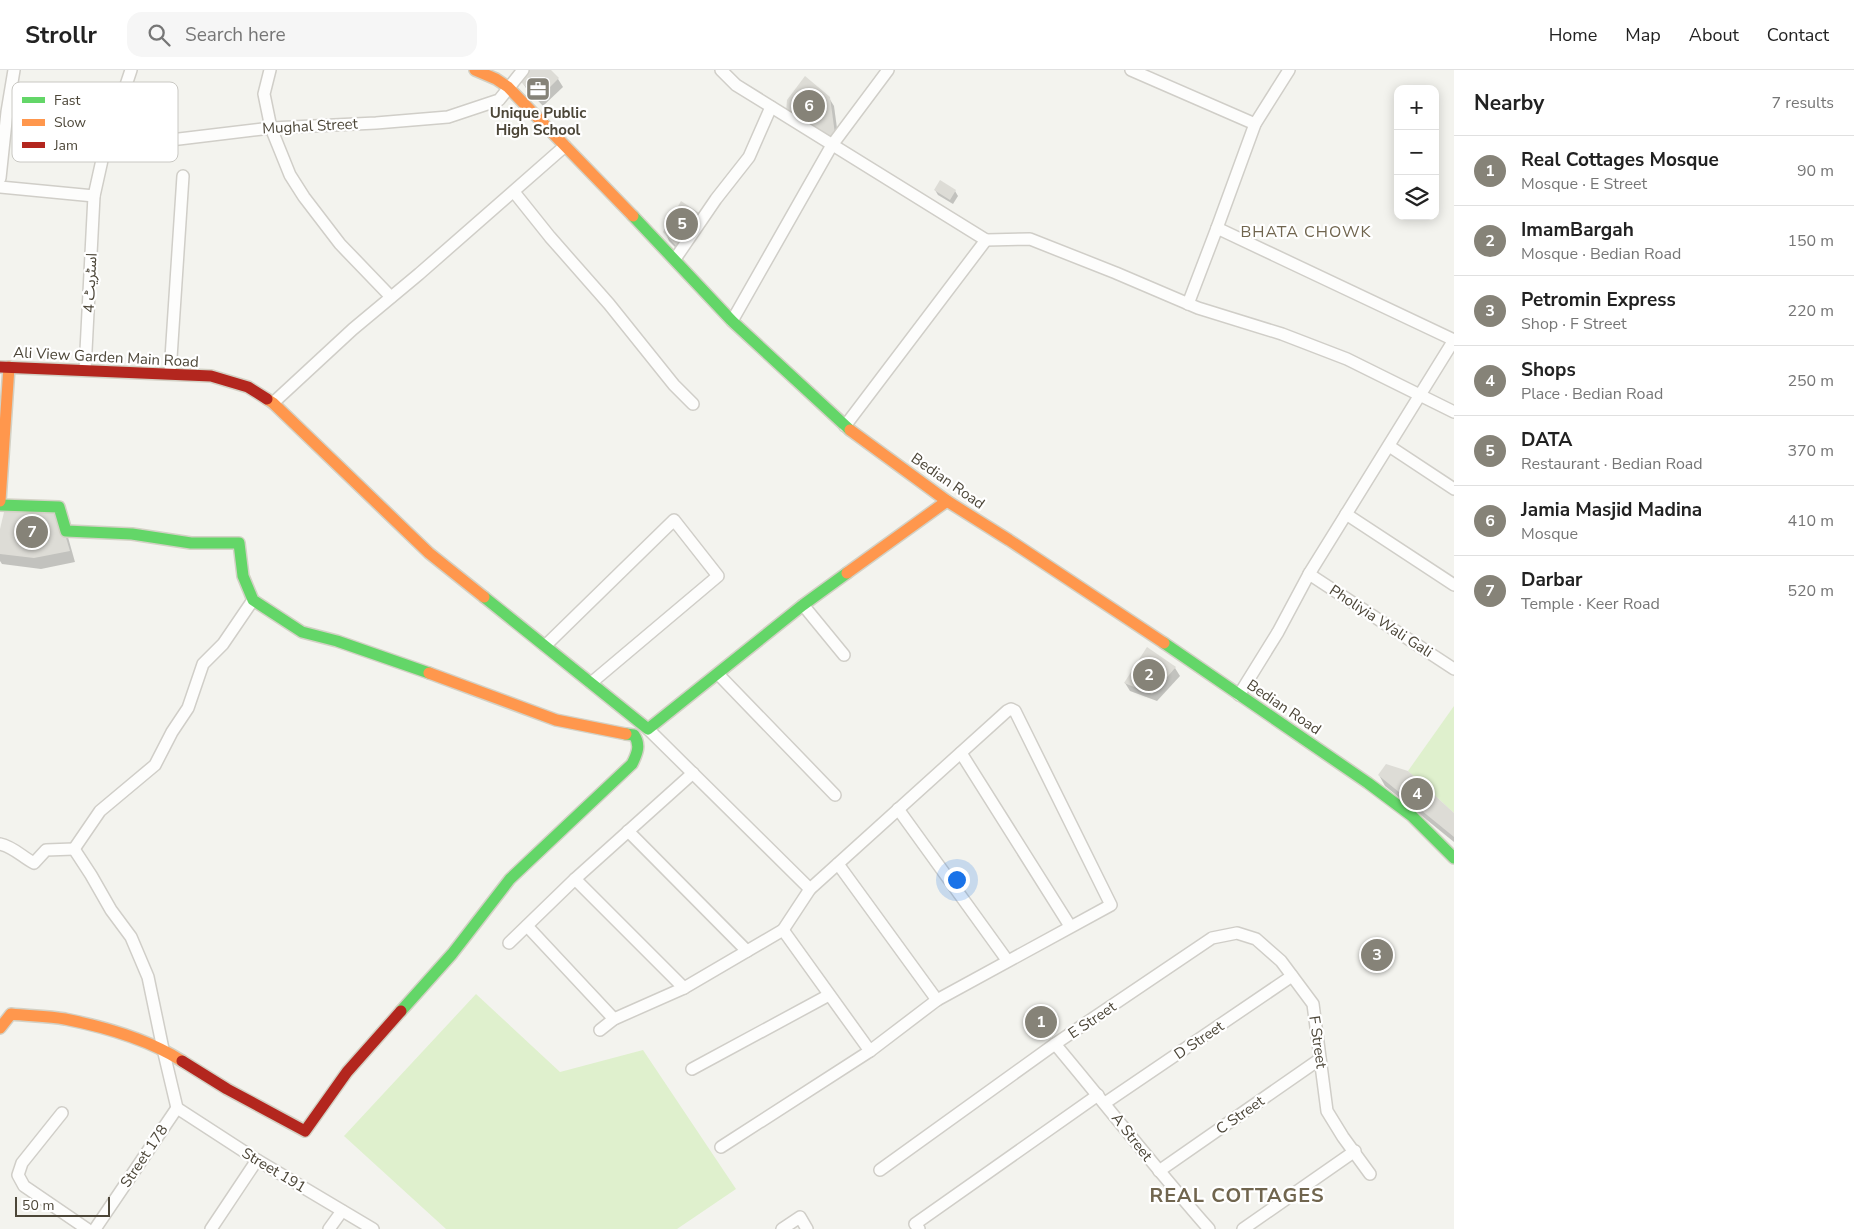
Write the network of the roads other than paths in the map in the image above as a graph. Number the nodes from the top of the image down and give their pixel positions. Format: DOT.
graph roads {
  1 [pos="14,70"];
  2 [pos="131,70"];
  3 [pos="270,70"];
  4 [pos="475,70"];
  5 [pos="523,70"];
  6 [pos="720,70"];
  7 [pos="888,70"];
  8 [pos="1131,70"];
  9 [pos="1289,70"];
  10 [pos="127,82"];
  11 [pos="508,87"];
  12 [pos="771,106"];
  13 [pos="1255,124"];
  14 [pos="270,128"];
  15 [pos="178,139"];
  16 [pos="832,145"];
  17 [pos="565,146"];
  18 [pos="102,162"];
  19 [pos="183,176"];
  20 [pos="0,178"];
  21 [pos="0,188"];
  22 [pos="514,192"];
  23 [pos="94,196"];
  24 [pos="1217,228"];
  25 [pos="986,240"];
  26 [pos="675,259"];
  27 [pos="391,297"];
  28 [pos="1188,304"];
  29 [pos="732,321"];
  30 [pos="4,367"];
  31 [pos="85,370"];
  32 [pos="170,373"];
  33 [pos="1420,396"];
  34 [pos="273,403"];
  35 [pos="693,404"];
  36 [pos="1454,412"];
  37 [pos="845,426"];
  38 [pos="1389,446"];
  39 [pos="1,475"];
  40 [pos="1454,490"];
  41 [pos="0,501"];
  42 [pos="947,501"];
  43 [pos="0,505"];
  44 [pos="1346,514"];
  45 [pos="1309,574"];
  46 [pos="1454,585"];
  47 [pos="253,600"];
  48 [pos="803,605"];
  49 [pos="545,646"];
  50 [pos="844,655"];
  51 [pos="1454,669"];
  52 [pos="718,674"];
  53 [pos="591,683"];
  54 [pos="1239,695"];
  55 [pos="648,729"];
  56 [pos="961,753"];
  57 [pos="693,773"];
  58 [pos="835,796"];
  59 [pos="898,809"];
  60 [pos="628,830"];
  61 [pos="0,844"];
  62 [pos="74,849"];
  63 [pos="1454,858"];
  64 [pos="838,864"];
  65 [pos="575,879"];
  66 [pos="810,889"];
  67 [pos="526,926"];
  68 [pos="1070,926"];
  69 [pos="783,930"];
  70 [pos="1237,933"];
  71 [pos="509,942"];
  72 [pos="747,951"];
  73 [pos="1006,960"];
  74 [pos="1292,976"];
  75 [pos="684,988"];
  76 [pos="829,994"];
  77 [pos="937,1000"];
  78 [pos="614,1019"];
  79 [pos="0,1028"];
  80 [pos="600,1030"];
  81 [pos="1056,1044"];
  82 [pos="163,1049"];
  83 [pos="870,1051"];
  84 [pos="1320,1059"];
  85 [pos="692,1069"];
  86 [pos="1102,1099"];
  87 [pos="177,1108"];
  88 [pos="62,1113"];
  89 [pos="720,1147"];
  90 [pos="1355,1152"];
  91 [pos="257,1160"];
  92 [pos="880,1170"];
  93 [pos="1159,1172"];
  94 [pos="1370,1174"];
  95 [pos="342,1210"];
  96 [pos="87,1229"];
  97 [pos="94,1229"];
  98 [pos="211,1229"];
  99 [pos="329,1229"];
  100 [pos="372,1229"];
  101 [pos="782,1229"];
  102 [pos="807,1229"];
  103 [pos="919,1229"];
  104 [pos="1210,1229"];
  105 [pos="1243,1229"];
  1 -- 20 [label="street"];
  2 -- 10 [label="street, اسٹریٹ 4"];
  3 -- 14 [label="street"];
  4 -- 11 [label="street, Bedian Road"];
  5 -- 11 [label="street, Mughal Street"];
  6 -- 12 [label="street"];
  7 -- 16 [label="street"];
  8 -- 13 [label="street"];
  9 -- 13 [label="street"];
  11 -- 14 [label="street, Mughal Street"];
  11 -- 17 [label="street, Bedian Road"];
  12 -- 16 [label="street"];
  12 -- 26 [label="street"];
  13 -- 24 [label="street"];
  14 -- 15 [label="street, Mughal Street"];
  14 -- 27 [label="street"];
  16 -- 25 [label="street"];
  16 -- 29 [label="street"];
  17 -- 22 [label="street"];
  17 -- 26 [label="street, Bedian Road"];
  18 -- 23 [label="street, اسٹریٹ 4"];
  19 -- 32 [label="street"];
  21 -- 23 [label="street"];
  22 -- 27 [label="street"];
  22 -- 35 [label="street"];
  23 -- 31 [label="street, اسٹریٹ 4"];
  24 -- 28 [label="street"];
  24 -- 33 [label="street"];
  25 -- 28 [label="street"];
  25 -- 37 [label="street"];
  26 -- 29 [label="street, Bedian Road"];
  27 -- 34 [label="street"];
  28 -- 33 [label="street"];
  29 -- 37 [label="street, Bedian Road"];
  30 -- 31 [label="street, Ali View Garden Main Road"];
  30 -- 39 [label="street"];
  31 -- 32 [label="street, Ali View Garden Main Road"];
  32 -- 34 [label="street, Ali View Garden Main Road"];
  33 -- 36 [label="street"];
  33 -- 38 [label="street"];
  34 -- 49 [label="street, Ali View Garden Main Road"];
  37 -- 42 [label="street, Bedian Road"];
  38 -- 40 [label="street"];
  38 -- 44 [label="street"];
  39 -- 41 [label="street"];
  42 -- 48 [label="street"];
  42 -- 54 [label="street, Bedian Road"];
  43 -- 47 [label="street"];
  44 -- 45 [label="street"];
  44 -- 46 [label="street"];
  45 -- 51 [label="street, Pholiyia Wali Gali"];
  45 -- 54 [label="street"];
  47 -- 62 [label="street"];
  47 -- 82 [label="street"];
  48 -- 50 [label="street"];
  48 -- 52 [label="street"];
  49 -- 53 [label="street, Ali View Garden Main Road"];
  49 -- 53 [label="street"];
  52 -- 55 [label="street"];
  52 -- 58 [label="street"];
  53 -- 55 [label="street, Ali View Garden Main Road"];
  54 -- 63 [label="street, Bedian Road"];
  55 -- 57 [label="street"];
  56 -- 59 [label="street"];
  56 -- 68 [label="street"];
  56 -- 68 [label="street"];
  57 -- 60 [label="street"];
  57 -- 66 [label="street"];
  59 -- 64 [label="street"];
  59 -- 73 [label="street"];
  60 -- 65 [label="street"];
  60 -- 72 [label="street"];
  61 -- 62 [label="street"];
  62 -- 82 [label="street"];
  64 -- 66 [label="street"];
  64 -- 77 [label="street"];
  65 -- 67 [label="street"];
  65 -- 75 [label="street"];
  66 -- 69 [label="street"];
  67 -- 71 [label="street"];
  67 -- 78 [label="street"];
  68 -- 73 [label="street"];
  69 -- 72 [label="street"];
  69 -- 76 [label="street"];
  70 -- 74 [label="street, F Street"];
  70 -- 81 [label="street, E Street"];
  72 -- 75 [label="street"];
  73 -- 77 [label="street"];
  74 -- 84 [label="street, F Street"];
  74 -- 86 [label="street, D Street"];
  75 -- 78 [label="street"];
  76 -- 83 [label="street"];
  76 -- 85 [label="street"];
  77 -- 83 [label="street"];
  78 -- 80 [label="street"];
  79 -- 82 [label="street"];
  81 -- 86 [label="street, A Street"];
  81 -- 92 [label="street, E Street"];
  82 -- 87 [label="street"];
  83 -- 89 [label="street"];
  84 -- 90 [label="street, F Street"];
  84 -- 93 [label="street, C Street"];
  86 -- 93 [label="street, A Street"];
  86 -- 103 [label="street, D Street"];
  87 -- 91 [label="street, Street 191"];
  87 -- 97 [label="street, Street 178"];
  88 -- 96 [label="street"];
  90 -- 94 [label="street, F Street"];
  90 -- 105 [label="street"];
  91 -- 95 [label="street, Street 191"];
  91 -- 98 [label="street"];
  93 -- 104 [label="street, A Street"];
  95 -- 99 [label="street"];
  95 -- 100 [label="street, Street 191"];
  101 -- 102 [label="street"];
}
